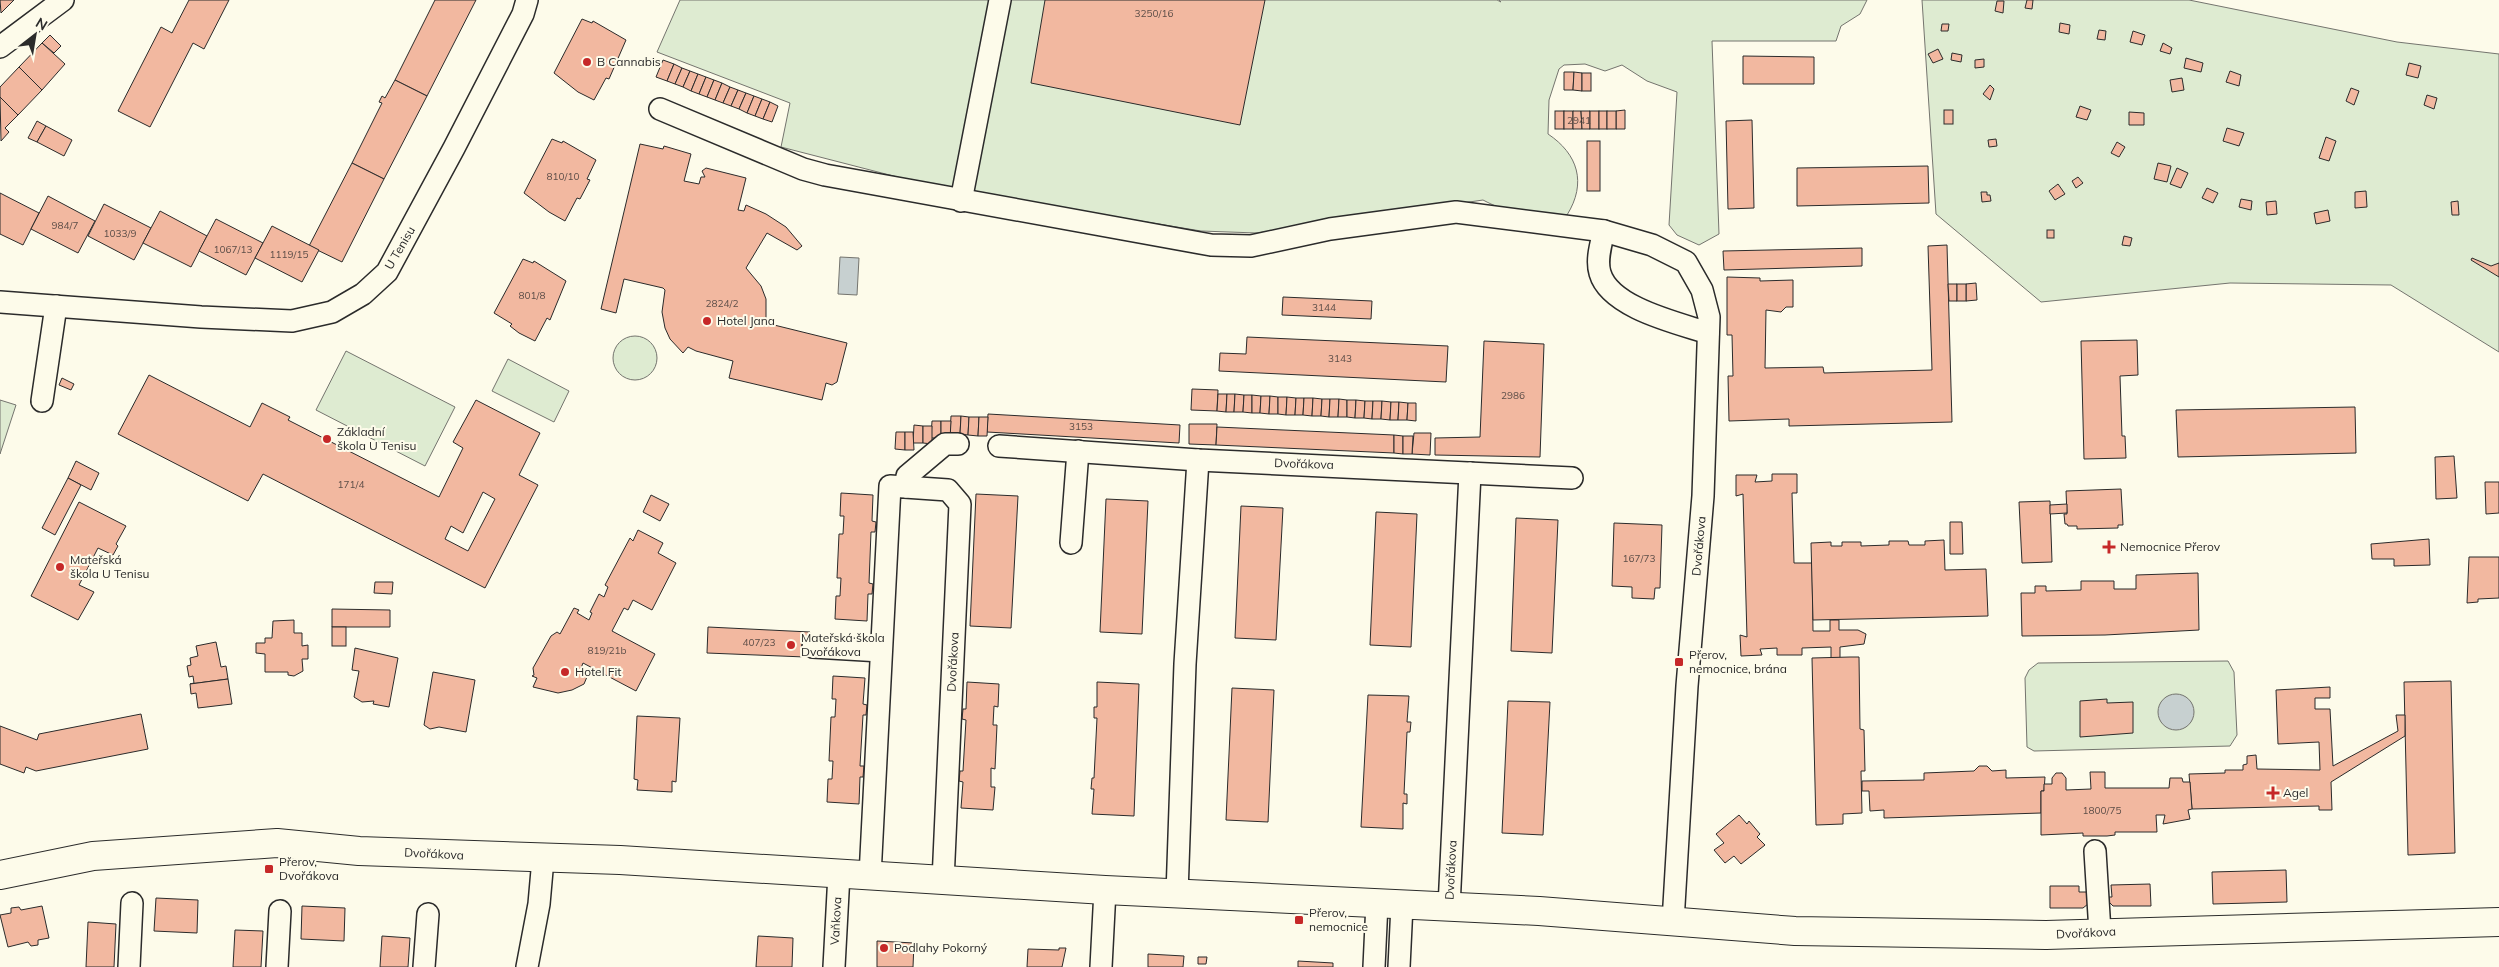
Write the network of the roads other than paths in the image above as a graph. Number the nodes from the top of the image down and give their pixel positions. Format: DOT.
graph roads {
  1 [pos="62,0"];
  2 [pos="527,0"];
  3 [pos="1000,0"];
  4 [pos="0,47"];
  5 [pos="660,109"];
  6 [pos="961,201"];
  7 [pos="1604,231"];
  8 [pos="0,302"];
  9 [pos="56,306"];
  10 [pos="1708,333"];
  11 [pos="42,401"];
  12 [pos="958,444"];
  13 [pos="999,446"];
  14 [pos="1078,451"];
  15 [pos="1198,460"];
  16 [pos="1470,473"];
  17 [pos="1572,478"];
  18 [pos="906,487"];
  19 [pos="1071,543"];
  20 [pos="813,647"];
  21 [pos="880,651"];
  22 [pos="2095,852"];
  23 [pos="543,859"];
  24 [pos="838,874"];
  25 [pos="0,875"];
  26 [pos="870,876"];
  27 [pos="943,881"];
  28 [pos="1105,890"];
  29 [pos="1177,894"];
  30 [pos="132,903"];
  31 [pos="1390,904"];
  32 [pos="1449,907"];
  33 [pos="280,911"];
  34 [pos="428,914"];
  35 [pos="1673,922"];
  36 [pos="2499,922"];
  37 [pos="2100,932"];
  38 [pos="129,967"];
  39 [pos="278,967"];
  40 [pos="424,967"];
  41 [pos="527,967"];
  42 [pos="834,967"];
  43 [pos="1101,967"];
  44 [pos="1374,967"];
  45 [pos="1399,967"];
  1 -- 4 [label="street"];
  2 -- 9 [label="street, U Tenisu"];
  3 -- 6 [label="street"];
  5 -- 6 [label="street, Dvořákova"];
  6 -- 7 [label="street, Dvořákova"];
  7 -- 10 [label="street, Dvořákova"];
  7 -- 10 [label="street"];
  8 -- 9 [label="street, U Tenisu"];
  9 -- 11 [label="street"];
  10 -- 35 [label="street, Dvořákova"];
  12 -- 18 [label="street"];
  13 -- 14 [label="street, Dvořákova"];
  14 -- 15 [label="street, Dvořákova"];
  14 -- 19 [label="street"];
  15 -- 16 [label="street, Dvořákova"];
  15 -- 29 [label="street"];
  16 -- 17 [label="street, Dvořákova"];
  16 -- 32 [label="street, Dvořákova"];
  18 -- 21 [label="street, Dvořákova"];
  18 -- 27 [label="street, Dvořákova"];
  20 -- 21 [label="street"];
  21 -- 26 [label="street, Dvořákova"];
  22 -- 37 [label="street"];
  23 -- 24 [label="main road, Dvořákova"];
  23 -- 25 [label="main road, Dvořákova"];
  23 -- 41 [label="street"];
  24 -- 26 [label="main road, Dvořákova"];
  24 -- 42 [label="street, Vaňkova"];
  26 -- 27 [label="main road, Dvořákova"];
  27 -- 28 [label="main road, Dvořákova"];
  28 -- 29 [label="main road, Dvořákova"];
  28 -- 43 [label="street"];
  29 -- 31 [label="main road, Dvořákova"];
  30 -- 38 [label="street"];
  31 -- 32 [label="main road, Dvořákova"];
  31 -- 44 [label="street"];
  31 -- 45 [label="street"];
  32 -- 35 [label="main road, Dvořákova"];
  33 -- 39 [label="street"];
  34 -- 40 [label="street"];
  35 -- 37 [label="main road, Dvořákova"];
  36 -- 37 [label="main road, Dvořákova"];
}
